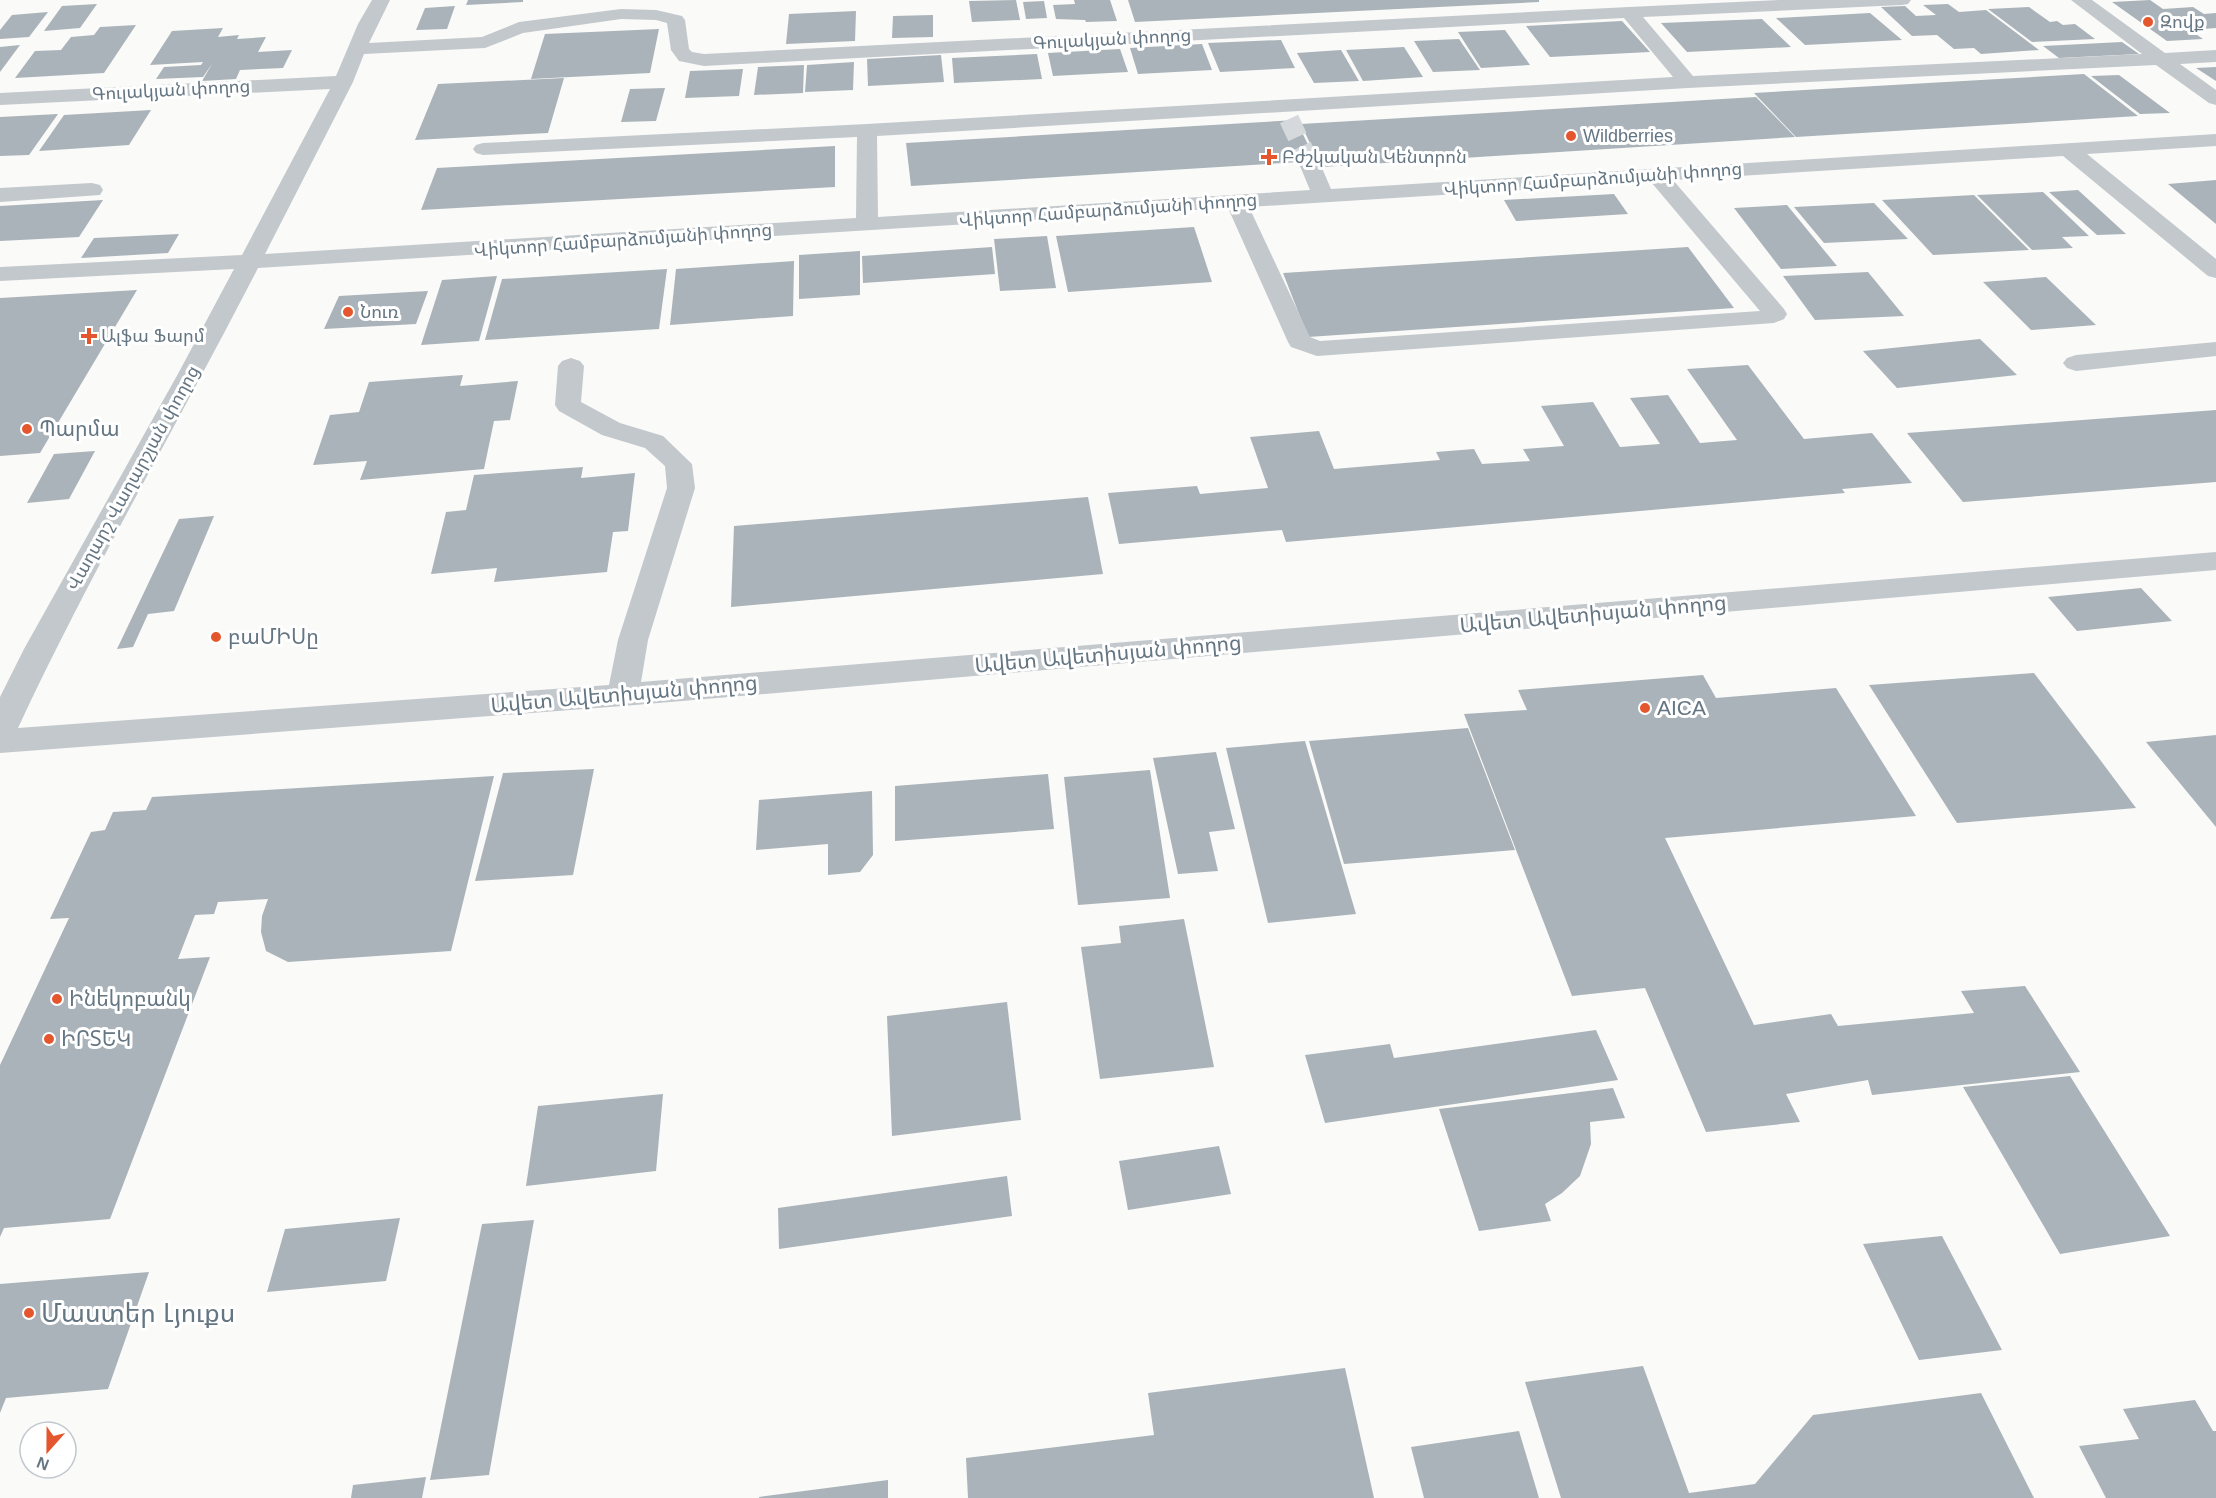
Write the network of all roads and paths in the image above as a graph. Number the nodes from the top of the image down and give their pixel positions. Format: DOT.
graph roads {
  1 [pos="381,0"];
  2 [pos="1902,0"];
  3 [pos="2080,0"];
  4 [pos="1629,12"];
  5 [pos="356,49"];
  6 [pos="2216,56"];
  7 [pos="2162,59"];
  8 [pos="342,82"];
  9 [pos="1688,82"];
  10 [pos="0,99"];
  11 [pos="2216,99"];
  12 [pos="867,130"];
  13 [pos="2216,140"];
  14 [pos="483,149"];
  15 [pos="2069,150"];
  16 [pos="1311,166"];
  17 [pos="1657,175"];
  18 [pos="92,190"];
  19 [pos="0,195"];
  20 [pos="1323,196"];
  21 [pos="1236,202"];
  22 [pos="867,225"];
  23 [pos="247,263"];
  24 [pos="2216,271"];
  25 [pos="0,274"];
  26 [pos="2216,349"];
  27 [pos="2076,363"];
  28 [pos="571,366"];
  29 [pos="2216,561"];
  30 [pos="623,695"];
  31 [pos="0,731"];
  32 [pos="0,741"];
  1 -- 5 [label="street, Վաղարշ Վաղարշյան փողոց"];
  2 -- 4 [label="street, Գուլակյան փողոց"];
  3 -- 7 [label="street"];
  4 -- 5 [label="street, Գուլակյան փողոց"];
  4 -- 9 [label="street"];
  5 -- 8 [label="street, Վաղարշ Վաղարշյան փողոց"];
  6 -- 7 [label="street"];
  7 -- 9 [label="street"];
  7 -- 11 [label="street"];
  8 -- 10 [label="street, Գուլակյան փողոց"];
  8 -- 23 [label="street, Վաղարշ Վաղարշյան փողոց"];
  9 -- 12 [label="street"];
  12 -- 14 [label="street"];
  12 -- 22 [label="street"];
  13 -- 15 [label="street, Վիկտոր Համբարձումյանի փողոց"];
  15 -- 17 [label="street, Վիկտոր Համբարձումյանի փողոց"];
  15 -- 24 [label="street"];
  16 -- 20 [label="street"];
  17 -- 20 [label="street, Վիկտոր Համբարձումյանի փողոց"];
  17 -- 21 [label="street"];
  18 -- 19 [label="street"];
  20 -- 21 [label="street, Վիկտոր Համբարձումյանի փողոց"];
  21 -- 22 [label="street, Վիկտոր Համբարձումյանի փողոց"];
  22 -- 23 [label="street, Վիկտոր Համբարձումյանի փողոց"];
  23 -- 25 [label="street, Վիկտոր Համբարձումյանի փողոց"];
  23 -- 31 [label="street, Վաղարշ Վաղարշյան փողոց"];
  26 -- 27 [label="street"];
  28 -- 30 [label="street"];
  29 -- 30 [label="street, Ավետ Ավետիսյան փողոց"];
  30 -- 32 [label="street, Ավետ Ավետիսյան փողոց"];
}
